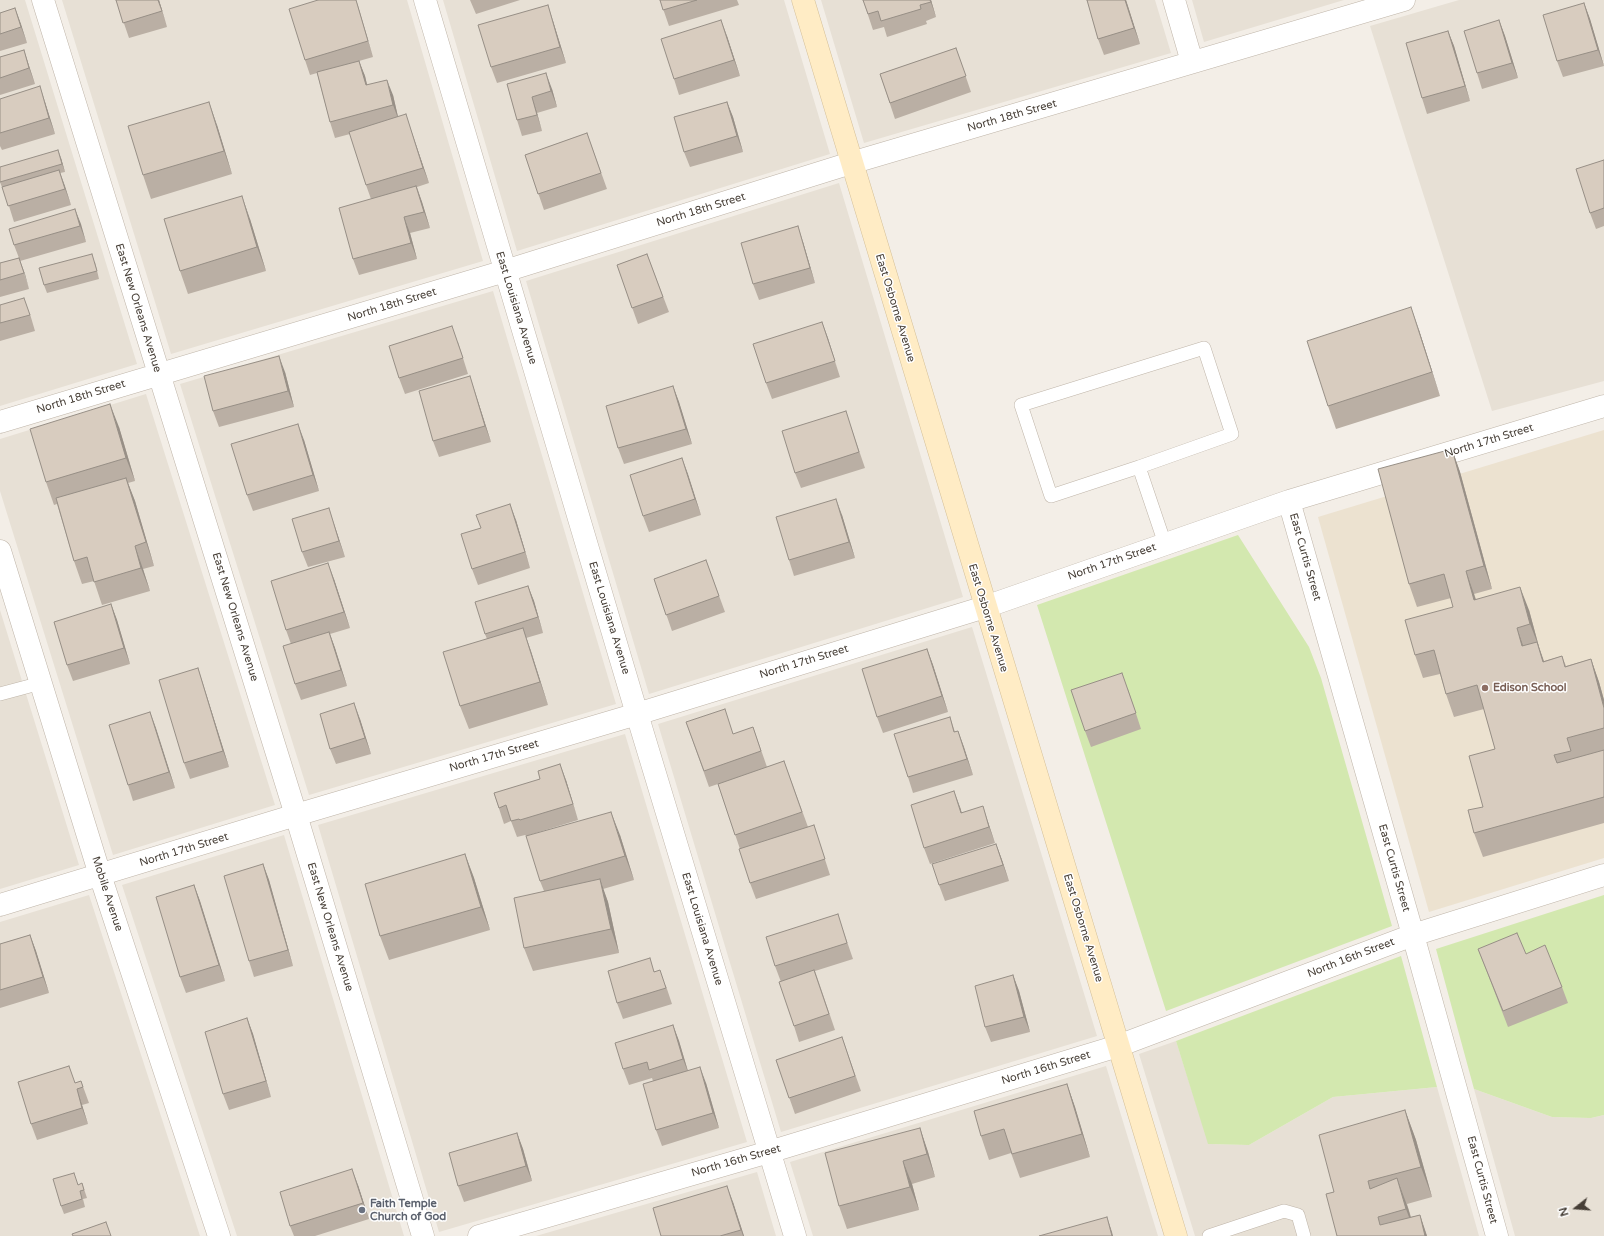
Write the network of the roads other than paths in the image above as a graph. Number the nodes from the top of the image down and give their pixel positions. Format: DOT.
graph roads {
  1 [pos="43,0"];
  2 [pos="425,0"];
  3 [pos="802,0"];
  4 [pos="1174,0"];
  5 [pos="1404,0"];
  6 [pos="1192,62"];
  7 [pos="851,163"];
  8 [pos="505,271"];
  9 [pos="158,374"];
  10 [pos="1604,406"];
  11 [pos="0,422"];
  12 [pos="1139,467"];
  13 [pos="1289,501"];
  14 [pos="1165,544"];
  15 [pos="0,550"];
  16 [pos="985,607"];
  17 [pos="41,683"];
  18 [pos="0,694"];
  19 [pos="637,714"];
  20 [pos="296,815"];
  21 [pos="100,875"];
  22 [pos="1604,875"];
  23 [pos="0,905"];
  24 [pos="1414,935"];
  25 [pos="1118,1046"];
  26 [pos="769,1152"];
  27 [pos="219,1236"];
  28 [pos="422,1236"];
  29 [pos="480,1236"];
  30 [pos="795,1236"];
  31 [pos="1176,1236"];
  32 [pos="1209,1236"];
  33 [pos="1304,1236"];
  34 [pos="1497,1236"];
  1 -- 9 [label="street, East New Orleans Avenue"];
  2 -- 8 [label="street, East Louisiana Avenue"];
  3 -- 7 [label="street, East Osborne Avenue"];
  4 -- 6 [label="street"];
  5 -- 6 [label="street, North 18th Street"];
  6 -- 7 [label="street, North 18th Street"];
  7 -- 8 [label="street, North 18th Street"];
  7 -- 16 [label="street, East Osborne Avenue"];
  8 -- 9 [label="street, North 18th Street"];
  8 -- 19 [label="street, East Louisiana Avenue"];
  9 -- 11 [label="street, North 18th Street"];
  9 -- 20 [label="street, East New Orleans Avenue"];
  10 -- 13 [label="street, North 17th Street"];
  12 -- 12 [label="lane"];
  12 -- 14 [label="lane"];
  13 -- 14 [label="street, North 17th Street"];
  13 -- 24 [label="street, East Curtis Street"];
  14 -- 16 [label="street, North 17th Street"];
  15 -- 17 [label="street, Mobile Avenue"];
  16 -- 19 [label="street, North 17th Street"];
  16 -- 25 [label="street, East Osborne Avenue"];
  17 -- 18 [label="lane"];
  17 -- 21 [label="street, Mobile Avenue"];
  19 -- 20 [label="street, North 17th Street"];
  19 -- 26 [label="street, East Louisiana Avenue"];
  20 -- 21 [label="street, North 17th Street"];
  20 -- 28 [label="street, East New Orleans Avenue"];
  21 -- 23 [label="street, North 17th Street"];
  21 -- 27 [label="street, Mobile Avenue"];
  22 -- 24 [label="street, North 16th Street"];
  24 -- 25 [label="street, North 16th Street"];
  24 -- 34 [label="street, East Curtis Street"];
  25 -- 26 [label="street, North 16th Street"];
  25 -- 31 [label="street, East Osborne Avenue"];
  26 -- 29 [label="street, North 16th Street"];
  26 -- 30 [label="street, East Louisiana Avenue"];
  32 -- 33 [label="lane"];
}
